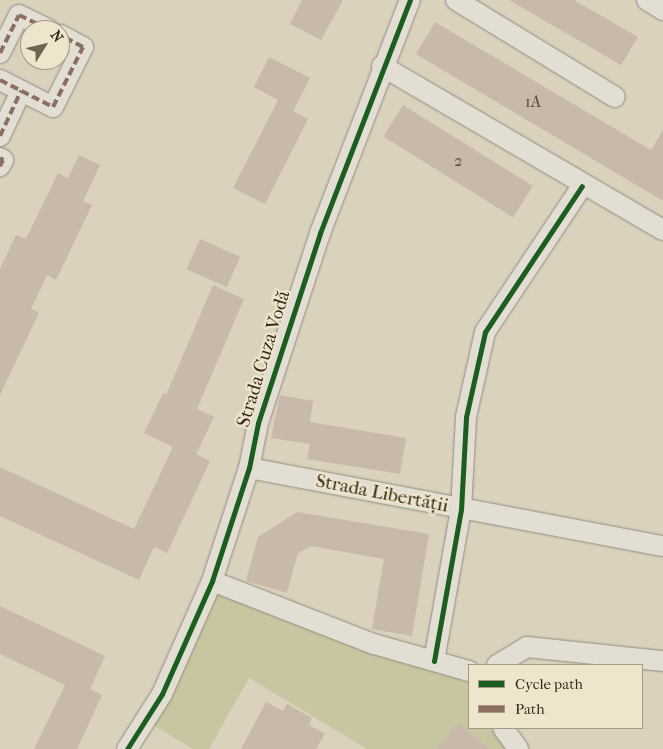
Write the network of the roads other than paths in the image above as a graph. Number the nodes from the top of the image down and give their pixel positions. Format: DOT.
graph roads {
  1 [pos="410,0"];
  2 [pos="456,0"];
  3 [pos="647,0"];
  4 [pos="663,10"];
  5 [pos="31,20"];
  6 [pos="70,40"];
  7 [pos="0,52"];
  8 [pos="382,66"];
  9 [pos="0,80"];
  10 [pos="21,91"];
  11 [pos="615,96"];
  12 [pos="0,136"];
  13 [pos="0,158"];
  14 [pos="0,166"];
  15 [pos="582,186"];
  16 [pos="663,230"];
  17 [pos="249,468"];
  18 [pos="461,510"];
  19 [pos="663,546"];
  20 [pos="212,581"];
  21 [pos="434,661"];
  22 [pos="663,661"];
  23 [pos="499,664"];
  24 [pos="468,673"];
  25 [pos="504,729"];
  26 [pos="127,749"];
  27 [pos="518,749"];
  1 -- 8 [label="street, Strada Cuza Vodă"];
  2 -- 11 [label="street"];
  3 -- 4 [label="street"];
  5 -- 7 [label="street"];
  6 -- 10 [label="street"];
  8 -- 15 [label="street"];
  8 -- 17 [label="street, Strada Cuza Vodă"];
  9 -- 10 [label="street"];
  10 -- 12 [label="street"];
  13 -- 14 [label="street"];
  15 -- 16 [label="street"];
  15 -- 18 [label="street"];
  17 -- 18 [label="street, Strada Libertății"];
  17 -- 20 [label="street, Strada Cuza Vodă"];
  18 -- 19 [label="street, Strada Libertății"];
  18 -- 21 [label="street"];
  20 -- 21 [label="street"];
  20 -- 26 [label="street, Strada Cuza Vodă"];
  21 -- 24 [label="street"];
  22 -- 23 [label="street"];
  25 -- 27 [label="street"];
}
